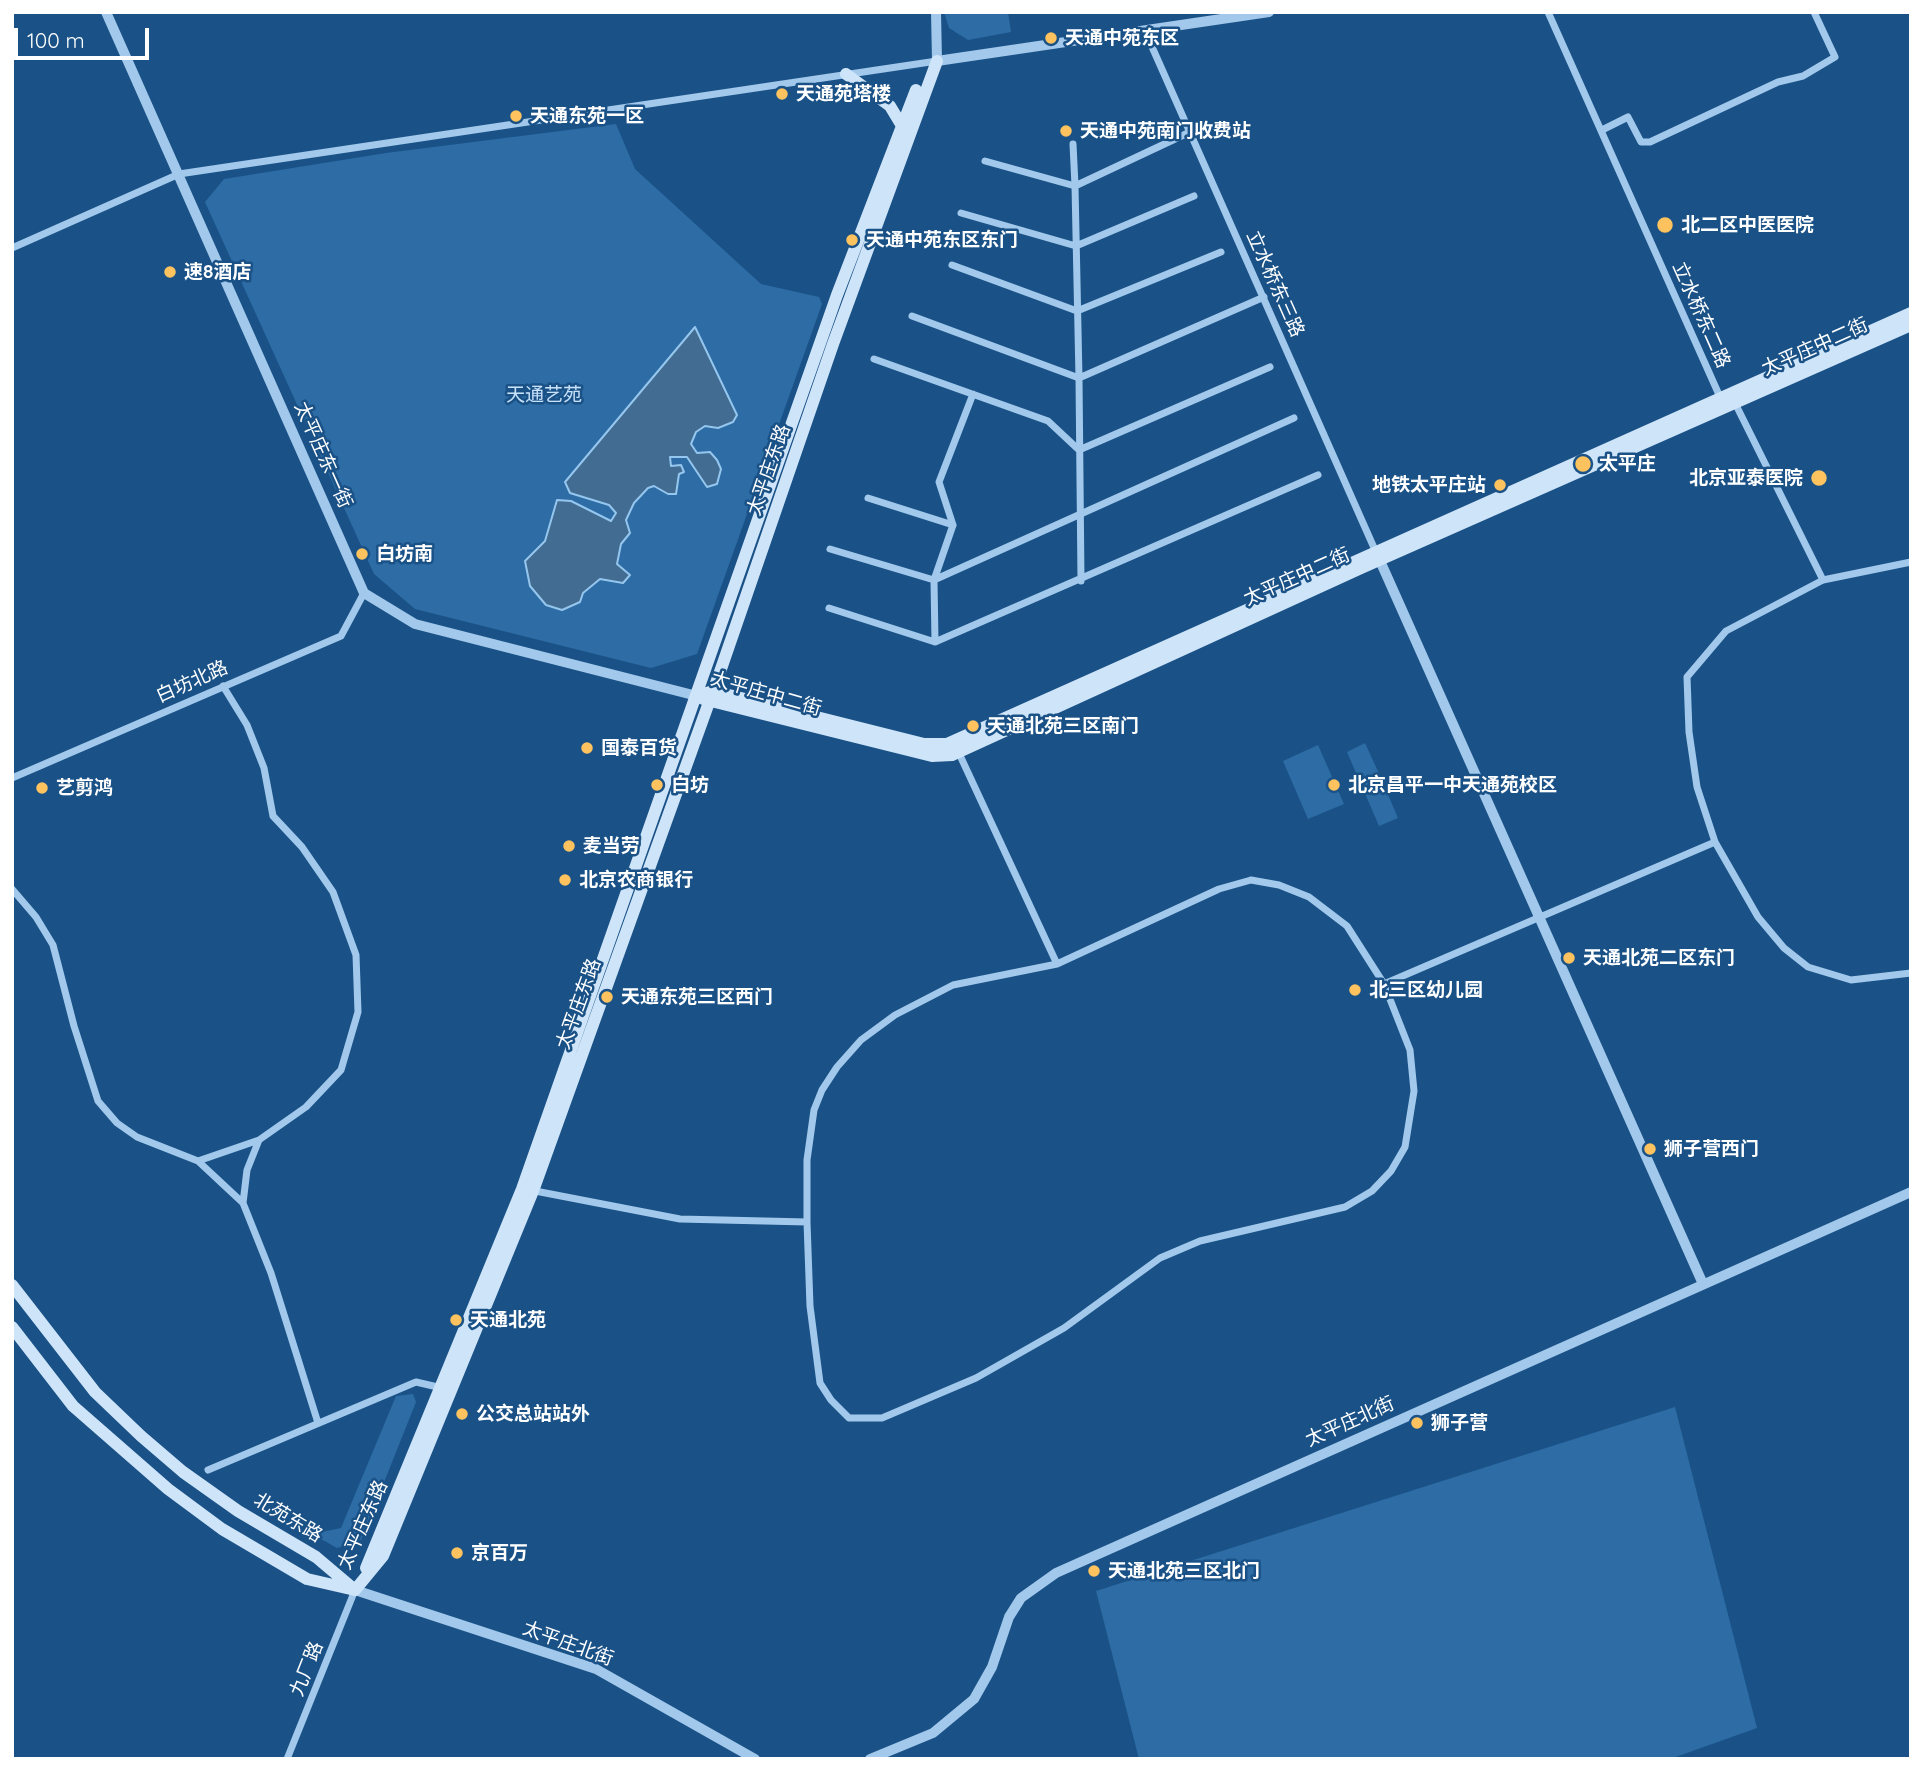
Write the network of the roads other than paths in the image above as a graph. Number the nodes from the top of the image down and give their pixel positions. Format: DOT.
graph roads {
  1 [pos="106,12"];
  2 [pos="936,12"];
  3 [pos="1269,12"];
  4 [pos="1548,12"];
  5 [pos="1814,12"];
  6 [pos="1145,31"];
  7 [pos="937,61"];
  8 [pos="846,74"];
  9 [pos="902,126"];
  10 [pos="1602,130"];
  11 [pos="1190,132"];
  12 [pos="1073,144"];
  13 [pos="985,160"];
  14 [pos="179,174"];
  15 [pos="1075,186"];
  16 [pos="1194,197"];
  17 [pos="961,213"];
  18 [pos="1076,246"];
  19 [pos="12,248"];
  20 [pos="1221,252"];
  21 [pos="952,265"];
  22 [pos="1264,297"];
  23 [pos="1077,311"];
  24 [pos="1911,313"];
  25 [pos="912,316"];
  26 [pos="1911,325"];
  27 [pos="874,359"];
  28 [pos="1270,367"];
  29 [pos="1079,378"];
  30 [pos="974,394"];
  31 [pos="1720,397"];
  32 [pos="1737,403"];
  33 [pos="1294,418"];
  34 [pos="1079,450"];
  35 [pos="1318,475"];
  36 [pos="868,498"];
  37 [pos="1079,513"];
  38 [pos="953,525"];
  39 [pos="830,549"];
  40 [pos="1378,555"];
  41 [pos="1911,562"];
  42 [pos="934,580"];
  43 [pos="1823,580"];
  44 [pos="1082,581"];
  45 [pos="364,593"];
  46 [pos="830,608"];
  47 [pos="935,642"];
  48 [pos="223,685"];
  49 [pos="706,696"];
  50 [pos="956,747"];
  51 [pos="12,778"];
  52 [pos="1715,842"];
  53 [pos="12,889"];
  54 [pos="1539,916"];
  55 [pos="1056,964"];
  56 [pos="1911,973"];
  57 [pos="1384,984"];
  58 [pos="259,1140"];
  59 [pos="198,1161"];
  60 [pos="528,1190"];
  61 [pos="1911,1192"];
  62 [pos="243,1203"];
  63 [pos="807,1222"];
  64 [pos="12,1284"];
  65 [pos="1703,1284"];
  66 [pos="12,1327"];
  67 [pos="447,1390"];
  68 [pos="318,1423"];
  69 [pos="208,1470"];
  70 [pos="355,1590"];
  71 [pos="287,1759"];
  72 [pos="755,1759"];
  73 [pos="870,1759"];
  1 -- 14 [label="street, 太平庄东一街"];
  2 -- 7 [label="street, 太平庄东路"];
  3 -- 6 [label="street"];
  4 -- 10 [label="street, 立水桥东二路"];
  5 -- 10 [label="street"];
  6 -- 7 [label="street"];
  6 -- 11 [label="street, 立水桥东三路"];
  7 -- 8 [label="street"];
  7 -- 9 [label="main road, 太平庄东路"];
  7 -- 49 [label="main road, 太平庄东路"];
  8 -- 9 [label="main road"];
  8 -- 14 [label="street"];
  9 -- 49 [label="main road, 太平庄东路"];
  10 -- 31 [label="street, 立水桥东二路"];
  11 -- 15 [label="street"];
  11 -- 22 [label="street, 立水桥东三路"];
  12 -- 15 [label="street"];
  13 -- 15 [label="street"];
  14 -- 19 [label="street"];
  14 -- 45 [label="street, 太平庄东一街"];
  15 -- 18 [label="street"];
  16 -- 18 [label="street"];
  17 -- 18 [label="street"];
  18 -- 23 [label="street"];
  20 -- 23 [label="street"];
  21 -- 23 [label="street"];
  22 -- 29 [label="street"];
  22 -- 40 [label="street, 立水桥东三路"];
  23 -- 29 [label="street"];
  24 -- 31 [label="main road, 太平庄中二街"];
  25 -- 29 [label="street"];
  26 -- 32 [label="main road, 太平庄中二街"];
  27 -- 30 [label="street"];
  28 -- 34 [label="street"];
  29 -- 34 [label="street"];
  30 -- 34 [label="street"];
  30 -- 38 [label="street"];
  31 -- 32 [label="street, 立水桥东二路"];
  31 -- 40 [label="main road, 太平庄中二街"];
  32 -- 40 [label="main road, 太平庄中二街"];
  32 -- 43 [label="street"];
  33 -- 37 [label="street"];
  34 -- 37 [label="street"];
  35 -- 44 [label="street"];
  36 -- 38 [label="street"];
  37 -- 42 [label="street"];
  37 -- 44 [label="street"];
  38 -- 42 [label="street"];
  39 -- 42 [label="street"];
  40 -- 50 [label="main road, 太平庄中二街"];
  40 -- 54 [label="street"];
  41 -- 43 [label="street"];
  42 -- 47 [label="street"];
  43 -- 52 [label="street"];
  44 -- 47 [label="street"];
  45 -- 48 [label="street, 白坊北路"];
  45 -- 49 [label="street"];
  46 -- 47 [label="street"];
  48 -- 51 [label="street, 白坊北路"];
  48 -- 58 [label="street"];
  49 -- 50 [label="main road, 太平庄中二街"];
  49 -- 60 [label="main road, 太平庄东路"];
  50 -- 55 [label="street"];
  52 -- 54 [label="street"];
  52 -- 56 [label="street"];
  53 -- 59 [label="street"];
  54 -- 57 [label="street"];
  54 -- 65 [label="street"];
  55 -- 57 [label="street"];
  55 -- 63 [label="street"];
  57 -- 63 [label="street"];
  58 -- 59 [label="street"];
  58 -- 62 [label="street"];
  59 -- 62 [label="street"];
  60 -- 63 [label="street"];
  60 -- 67 [label="main road, 太平庄东路"];
  61 -- 65 [label="street, 太平庄北街"];
  62 -- 68 [label="street"];
  64 -- 70 [label="main road, 北苑东路"];
  65 -- 73 [label="street, 太平庄北街"];
  66 -- 70 [label="main road"];
  67 -- 68 [label="street"];
  67 -- 70 [label="main road, 太平庄东路"];
  68 -- 69 [label="street"];
  70 -- 71 [label="street, 九厂路"];
  70 -- 72 [label="street, 太平庄北街"];
}
